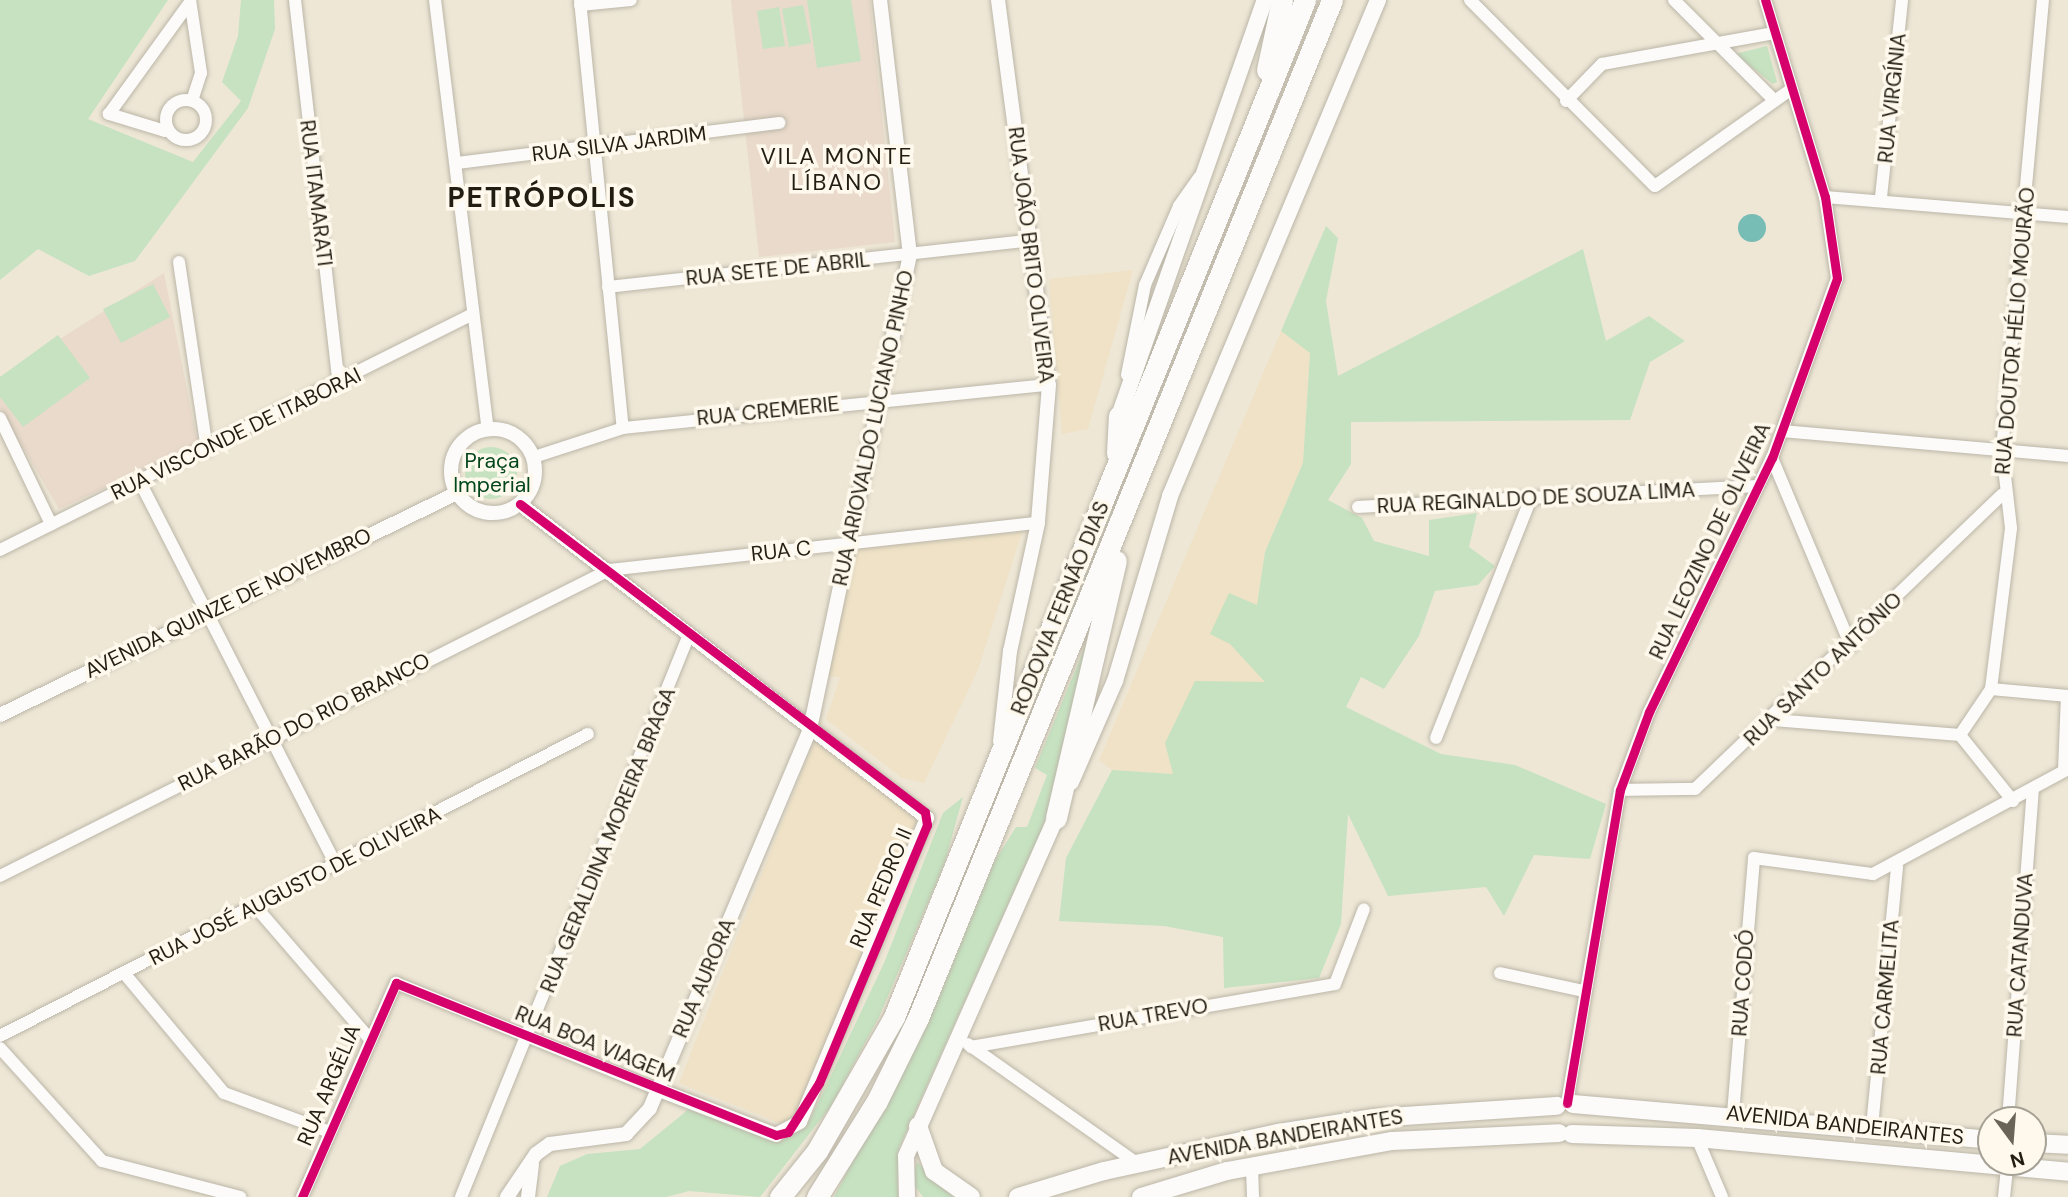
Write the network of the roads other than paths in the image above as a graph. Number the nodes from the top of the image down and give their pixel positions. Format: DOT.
graph roads {
  1 [pos="295,0"];
  2 [pos="435,0"];
  3 [pos="631,0"];
  4 [pos="880,0"];
  5 [pos="998,0"];
  6 [pos="1265,0"];
  7 [pos="1282,0"];
  8 [pos="1305,0"];
  9 [pos="1332,0"];
  10 [pos="1378,0"];
  11 [pos="1470,0"];
  12 [pos="1674,0"];
  13 [pos="1765,0"];
  14 [pos="1902,0"];
  15 [pos="2043,0"];
  16 [pos="190,1"];
  17 [pos="580,3"];
  18 [pos="1774,33"];
  19 [pos="1719,45"];
  20 [pos="1790,90"];
  21 [pos="1774,100"];
  22 [pos="192,101"];
  23 [pos="1566,101"];
  24 [pos="1263,107"];
  25 [pos="780,123"];
  26 [pos="165,131"];
  27 [pos="594,148"];
  28 [pos="457,163"];
  29 [pos="1825,197"];
  30 [pos="1881,197"];
  31 [pos="2025,213"];
  32 [pos="2068,217"];
  33 [pos="1031,240"];
  34 [pos="910,255"];
  35 [pos="179,262"];
  36 [pos="608,287"];
  37 [pos="471,315"];
  38 [pos="340,385"];
  39 [pos="1049,385"];
  40 [pos="879,399"];
  41 [pos="1119,416"];
  42 [pos="0,418"];
  43 [pos="623,428"];
  44 [pos="488,429"];
  45 [pos="1782,431"];
  46 [pos="1150,449"];
  47 [pos="207,450"];
  48 [pos="2002,450"];
  49 [pos="2068,456"];
  50 [pos="534,457"];
  51 [pos="1772,458"];
  52 [pos="1117,466"];
  53 [pos="139,480"];
  54 [pos="1756,486"];
  55 [pos="457,493"];
  56 [pos="2003,494"];
  57 [pos="1531,498"];
  58 [pos="520,504"];
  59 [pos="1358,507"];
  60 [pos="1038,523"];
  61 [pos="51,524"];
  62 [pos="846,544"];
  63 [pos="0,550"];
  64 [pos="609,570"];
  65 [pos="207,612"];
  66 [pos="688,637"];
  67 [pos="1851,646"];
  68 [pos="1991,689"];
  69 [pos="2068,696"];
  70 [pos="0,715"];
  71 [pos="1773,720"];
  72 [pos="810,729"];
  73 [pos="588,734"];
  74 [pos="1960,735"];
  75 [pos="1436,737"];
  76 [pos="272,738"];
  77 [pos="998,760"];
  78 [pos="2066,769"];
  79 [pos="1620,790"];
  80 [pos="2033,790"];
  81 [pos="2013,801"];
  82 [pos="1056,818"];
  83 [pos="336,865"];
  84 [pos="1897,866"];
  85 [pos="0,876"];
  86 [pos="255,906"];
  87 [pos="1364,909"];
  88 [pos="124,973"];
  89 [pos="1500,973"];
  90 [pos="391,988"];
  91 [pos="1584,991"];
  92 [pos="0,1036"];
  93 [pos="530,1036"];
  94 [pos="369,1038"];
  95 [pos="967,1044"];
  96 [pos="0,1048"];
  97 [pos="657,1089"];
  98 [pos="1566,1104"];
  99 [pos="2009,1106"];
  100 [pos="1733,1114"];
  101 [pos="918,1126"];
  102 [pos="1872,1127"];
  103 [pos="327,1132"];
  104 [pos="788,1132"];
  105 [pos="1566,1134"];
  106 [pos="1697,1138"];
  107 [pos="1977,1138"];
  108 [pos="2047,1144"];
  109 [pos="2068,1145"];
  110 [pos="536,1154"];
  111 [pos="1137,1163"];
  112 [pos="1977,1163"];
  113 [pos="1252,1167"];
  114 [pos="2047,1170"];
  115 [pos="2068,1172"];
  116 [pos="2006,1176"];
  117 [pos="1063,1190"];
  118 [pos="240,1197"];
  119 [pos="302,1197"];
  120 [pos="461,1197"];
  121 [pos="507,1197"];
  122 [pos="528,1197"];
  123 [pos="780,1197"];
  124 [pos="817,1197"];
  125 [pos="906,1197"];
  126 [pos="971,1197"];
  127 [pos="1018,1197"];
  128 [pos="1141,1197"];
  129 [pos="1253,1197"];
  130 [pos="1722,1197"];
  131 [pos="2004,1197"];
  1 -- 38 [label="street, RUA ITAMARATI"];
  2 -- 28 [label="street"];
  3 -- 17 [label="street"];
  4 -- 34 [label="street, RUA ARIOVALDO LUCIANO PINHO"];
  5 -- 33 [label="street, RUA JOÃO BRITO OLIVEIRA"];
  6 -- 41 [label="main road"];
  7 -- 24 [label="highway"];
  8 -- 24 [label="highway, RODOVIA FERNÃO DIAS"];
  9 -- 46 [label="highway, RODOVIA FERNÃO DIAS"];
  10 -- 82 [label="main road"];
  11 -- 23 [label="street"];
  12 -- 19 [label="street"];
  13 -- 18 [label="street, RUA LEOZINO DE OLIVEIRA"];
  14 -- 30 [label="street, RUA VIRGÍNIA"];
  15 -- 31 [label="street, RUA DOUTOR HÉLIO MOURÃO"];
  16 -- 22 [label="street"];
  16 -- 26 [label="street"];
  17 -- 27 [label="street"];
  18 -- 19 [label="street"];
  18 -- 20 [label="street, RUA LEOZINO DE OLIVEIRA"];
  19 -- 21 [label="street"];
  19 -- 23 [label="street"];
  20 -- 21 [label="street"];
  20 -- 29 [label="street, RUA LEOZINO DE OLIVEIRA"];
  21 -- 23 [label="street"];
  22 -- 26 [label="street"];
  22 -- 26 [label="street"];
  24 -- 52 [label="highway, RODOVIA FERNÃO DIAS"];
  25 -- 27 [label="street, RUA SILVA JARDIM"];
  27 -- 28 [label="street, RUA SILVA JARDIM"];
  27 -- 36 [label="street"];
  28 -- 37 [label="street"];
  29 -- 30 [label="street"];
  29 -- 45 [label="street, RUA LEOZINO DE OLIVEIRA"];
  30 -- 31 [label="street"];
  31 -- 32 [label="street"];
  31 -- 48 [label="street, RUA DOUTOR HÉLIO MOURÃO"];
  33 -- 34 [label="street, RUA SETE DE ABRIL"];
  33 -- 39 [label="street, RUA JOÃO BRITO OLIVEIRA"];
  34 -- 36 [label="street, RUA SETE DE ABRIL"];
  34 -- 40 [label="street, RUA ARIOVALDO LUCIANO PINHO"];
  35 -- 47 [label="street"];
  36 -- 43 [label="street"];
  37 -- 38 [label="street, RUA VISCONDE DE ITABORAI"];
  37 -- 44 [label="street"];
  38 -- 47 [label="street, RUA VISCONDE DE ITABORAI"];
  39 -- 40 [label="street, RUA CREMERIE"];
  39 -- 60 [label="street, RUA JOÃO BRITO OLIVEIRA"];
  40 -- 43 [label="street, RUA CREMERIE"];
  40 -- 62 [label="street, RUA ARIOVALDO LUCIANO PINHO"];
  41 -- 52 [label="highway"];
  42 -- 61 [label="street"];
  43 -- 50 [label="street, RUA CREMERIE"];
  44 -- 50 [label="street"];
  44 -- 55 [label="street"];
  45 -- 48 [label="street"];
  45 -- 51 [label="street, RUA LEOZINO DE OLIVEIRA"];
  46 -- 82 [label="highway"];
  46 -- 124 [label="highway, RODOVIA FERNÃO DIAS"];
  47 -- 53 [label="street, RUA VISCONDE DE ITABORAI"];
  48 -- 49 [label="street"];
  48 -- 56 [label="street, RUA DOUTOR HÉLIO MOURÃO"];
  50 -- 58 [label="street"];
  51 -- 54 [label="street, RUA LEOZINO DE OLIVEIRA"];
  51 -- 67 [label="street"];
  52 -- 77 [label="highway, RODOVIA FERNÃO DIAS"];
  53 -- 61 [label="street, RUA VISCONDE DE ITABORAI"];
  53 -- 65 [label="street"];
  54 -- 57 [label="street, RUA REGINALDO DE SOUZA LIMA"];
  54 -- 79 [label="street, RUA LEOZINO DE OLIVEIRA"];
  55 -- 58 [label="street"];
  55 -- 65 [label="street, AVENIDA QUINZE DE NOVEMBRO"];
  56 -- 67 [label="street, RUA SANTO ANTÔNIO"];
  56 -- 68 [label="street, RUA DOUTOR HÉLIO MOURÃO"];
  57 -- 59 [label="street, RUA REGINALDO DE SOUZA LIMA"];
  57 -- 75 [label="street"];
  58 -- 64 [label="street, RUA PEDRO II"];
  60 -- 62 [label="street, RUA C"];
  60 -- 77 [label="street, RUA JOÃO BRITO OLIVEIRA"];
  61 -- 63 [label="street, RUA VISCONDE DE ITABORAI"];
  62 -- 64 [label="street, RUA C"];
  62 -- 72 [label="street, RUA ARIOVALDO LUCIANO PINHO"];
  64 -- 66 [label="street, RUA PEDRO II"];
  64 -- 76 [label="street, RUA BARÃO DO RIO BRANCO"];
  65 -- 70 [label="street, AVENIDA QUINZE DE NOVEMBRO"];
  65 -- 76 [label="street"];
  66 -- 72 [label="street, RUA PEDRO II"];
  66 -- 93 [label="street, RUA GERALDINA MOREIRA BRAGA"];
  67 -- 71 [label="street, RUA SANTO ANTÔNIO"];
  68 -- 69 [label="street"];
  68 -- 74 [label="street, RUA DOUTOR HÉLIO MOURÃO"];
  69 -- 78 [label="street"];
  71 -- 74 [label="street"];
  71 -- 79 [label="street, RUA SANTO ANTÔNIO"];
  72 -- 97 [label="street, RUA AURORA"];
  72 -- 104 [label="street, RUA PEDRO II"];
  73 -- 83 [label="street, RUA JOSÉ AUGUSTO DE OLIVEIRA"];
  74 -- 81 [label="street"];
  76 -- 83 [label="street"];
  76 -- 85 [label="street, RUA BARÃO DO RIO BRANCO"];
  77 -- 123 [label="highway, RODOVIA FERNÃO DIAS"];
  78 -- 80 [label="street"];
  79 -- 91 [label="street, RUA LEOZINO DE OLIVEIRA"];
  80 -- 81 [label="street"];
  80 -- 99 [label="street, RUA CATANDUVA"];
  81 -- 84 [label="street"];
  82 -- 95 [label="main road"];
  83 -- 86 [label="street, RUA JOSÉ AUGUSTO DE OLIVEIRA"];
  84 -- 100 [label="street, RUA CODÓ"];
  84 -- 102 [label="street, RUA CARMELITA"];
  86 -- 88 [label="street, RUA JOSÉ AUGUSTO DE OLIVEIRA"];
  86 -- 94 [label="street"];
  87 -- 95 [label="street, RUA TREVO"];
  88 -- 92 [label="street, RUA JOSÉ AUGUSTO DE OLIVEIRA"];
  88 -- 103 [label="street"];
  89 -- 91 [label="street"];
  90 -- 93 [label="street, RUA BOA VIAGEM"];
  90 -- 94 [label="street, RUA ARGÉLIA"];
  91 -- 98 [label="street, RUA LEOZINO DE OLIVEIRA"];
  93 -- 97 [label="street, RUA BOA VIAGEM"];
  93 -- 120 [label="street, RUA GERALDINA MOREIRA BRAGA"];
  94 -- 103 [label="street, RUA ARGÉLIA"];
  95 -- 101 [label="main road"];
  95 -- 111 [label="street"];
  96 -- 118 [label="street"];
  97 -- 104 [label="street, RUA BOA VIAGEM"];
  97 -- 110 [label="street, RUA AURORA"];
  98 -- 100 [label="main road, AVENIDA BANDEIRANTES"];
  98 -- 105 [label="main road"];
  98 -- 105 [label="main road"];
  98 -- 111 [label="main road, AVENIDA BANDEIRANTES"];
  100 -- 102 [label="main road, AVENIDA BANDEIRANTES"];
  101 -- 125 [label="main road"];
  101 -- 126 [label="main road"];
  102 -- 107 [label="main road, AVENIDA BANDEIRANTES"];
  103 -- 119 [label="street, RUA ARGÉLIA"];
  105 -- 106 [label="main road, AVENIDA BANDEIRANTES"];
  105 -- 113 [label="main road, AVENIDA BANDEIRANTES"];
  106 -- 112 [label="main road, AVENIDA BANDEIRANTES"];
  106 -- 130 [label="street"];
  108 -- 109 [label="main road"];
  110 -- 121 [label="street"];
  110 -- 122 [label="street"];
  111 -- 117 [label="main road, AVENIDA BANDEIRANTES"];
  113 -- 128 [label="main road, AVENIDA BANDEIRANTES"];
  113 -- 129 [label="street"];
  114 -- 115 [label="main road, AVENIDA BANDEIRANTES"];
  116 -- 131 [label="street"];
  117 -- 127 [label="main road, AVENIDA BANDEIRANTES"];
}
